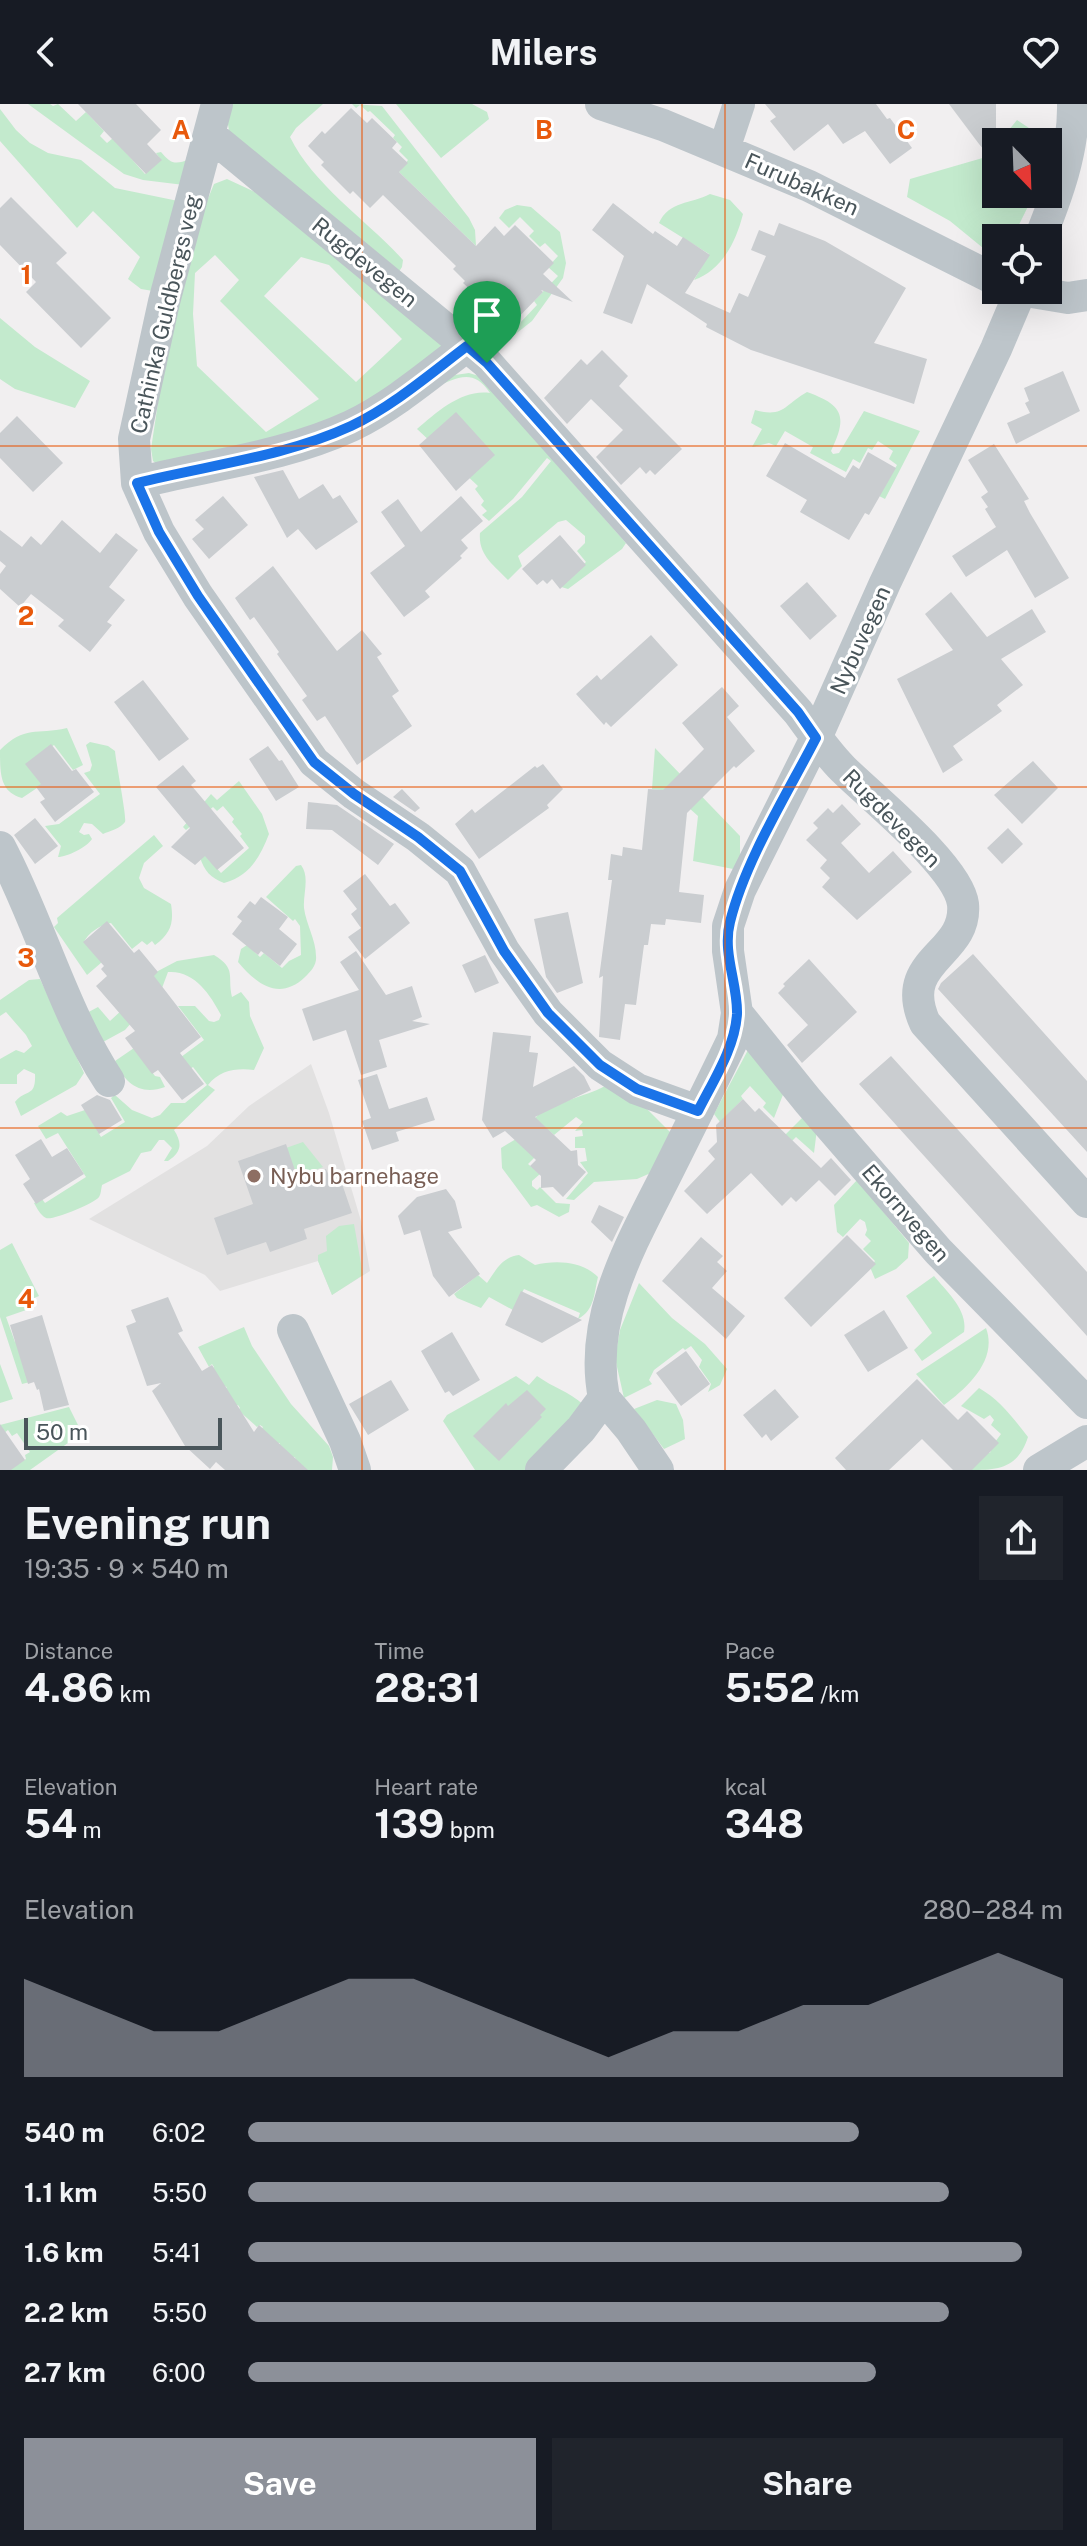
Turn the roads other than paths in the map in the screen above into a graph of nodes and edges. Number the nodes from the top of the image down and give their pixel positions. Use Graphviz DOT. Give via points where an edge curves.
graph roads {
  1 [pos="601,104"];
  2 [pos="739,104"];
  3 [pos="1073,104"];
  4 [pos="213,119"];
  5 [pos="724,149"];
  6 [pos="1045,224"];
  7 [pos="982,273"];
  8 [pos="1087,295"];
  9 [pos="1062,297"];
  10 [pos="1014,304"];
  11 [pos="467,346"];
  12 [pos="137,483"];
  13 [pos="816,738"];
  14 [pos="0,847"];
  15 [pos="737,1013"];
  16 [pos="109,1081"];
  17 [pos="698,1111"];
  18 [pos="1087,1202"];
  19 [pos="293,1330"];
  20 [pos="604,1398"];
  21 [pos="1087,1403"];
  22 [pos="1087,1441"];
  23 [pos="355,1470"];
  24 [pos="541,1470"];
  25 [pos="658,1470"];
  26 [pos="1039,1470"];
  1 -- 5 [label="street, Furubakken"];
  2 -- 5 [label="street"];
  3 -- 6 [label="street" via="1066,164"];
  4 -- 11 [label="street, Rugdevegen"];
  4 -- 12 [label="street, Cathinka Guldbergs veg" via="144,388 134,439"];
  5 -- 7 [label="street, Furubakken"];
  8 -- 9 [label="street"];
  10 -- 13 [label="street, Nybuvegen"];
  11 -- 12 [label="street" via="393,402 352,425 302,445"];
  11 -- 13 [label="street, Rugdevegen" via="661,557"];
  12 -- 17 [label="street, Cathinka Guldbergs veg" via="198,596 314,762 460,871 504,951 548,1013 600,1065 637,1089"];
  13 -- 15 [label="street, Nybuvegen" via="740,890 728,926"];
  13 -- 18 [label="street, Rugdevegen" via="958,888 963,919 918,985 925,1023"];
  14 -- 16 [label="street"];
  15 -- 17 [label="street, Nybuvegen" via="733,1039"];
  15 -- 21 [label="street, Ekornvegen" via="938,1251"];
  17 -- 20 [label="street, Nybuvegen" via="622,1265 604,1319 599,1355"];
  19 -- 23 [label="street"];
  20 -- 24 [label="street"];
  20 -- 25 [label="street"];
  22 -- 26 [label="street"];
}
